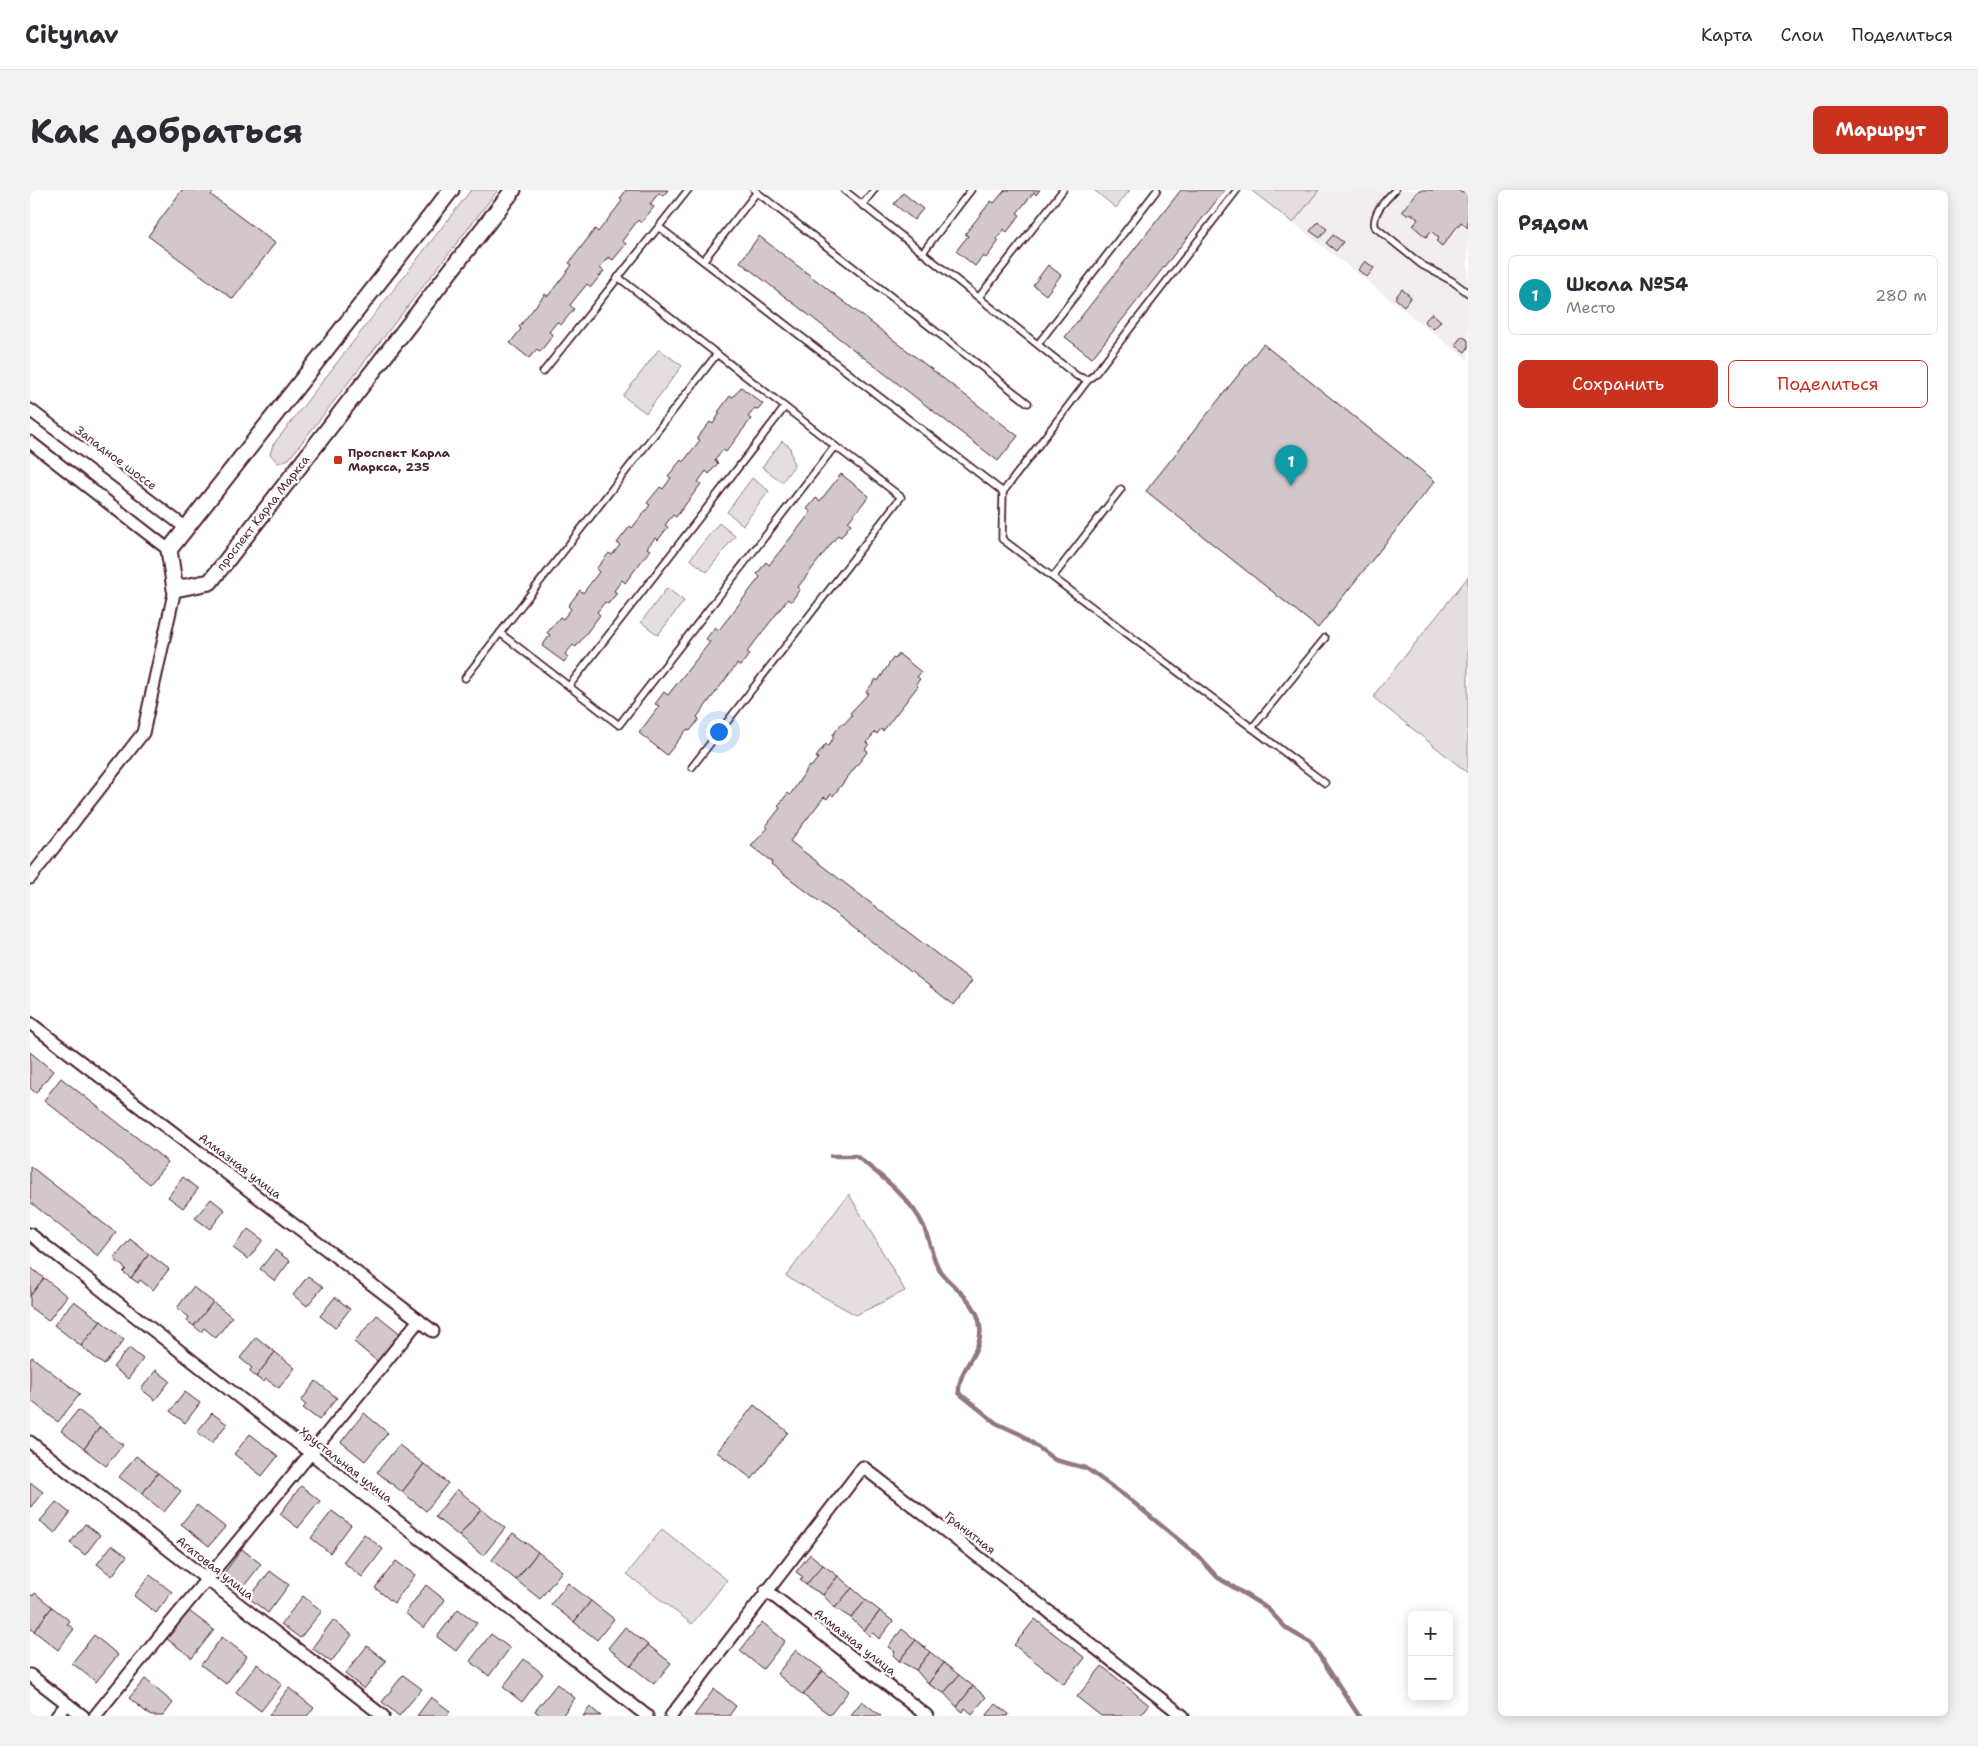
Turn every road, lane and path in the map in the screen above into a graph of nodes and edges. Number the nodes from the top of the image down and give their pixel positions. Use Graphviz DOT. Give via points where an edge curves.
graph roads {
  1 [pos="451,190"];
  2 [pos="513,190"];
  3 [pos="688,190"];
  4 [pos="844,190"];
  5 [pos="874,190"];
  6 [pos="971,190"];
  7 [pos="1063,190"];
  8 [pos="1157,190"];
  9 [pos="1238,190"];
  10 [pos="1395,190"];
  11 [pos="756,191"];
  12 [pos="862,205"];
  13 [pos="658,227"];
  14 [pos="923,252"];
  15 [pos="704,261"];
  16 [pos="618,277"];
  17 [pos="1468,293"];
  18 [pos="979,297"];
  19 [pos="1038,344"];
  20 [pos="716,354"];
  21 [pos="543,372"];
  22 [pos="1088,380"];
  23 [pos="1028,403"];
  24 [pos="785,407"];
  25 [pos="30,410"];
  26 [pos="30,442"];
  27 [pos="835,446"];
  28 [pos="1121,490"];
  29 [pos="1003,492"];
  30 [pos="186,528"];
  31 [pos="169,550"];
  32 [pos="1053,577"];
  33 [pos="175,589"];
  34 [pos="500,633"];
  35 [pos="1325,638"];
  36 [pos="466,678"];
  37 [pos="569,686"];
  38 [pos="1252,728"];
  39 [pos="692,767"];
  40 [pos="1324,783"];
  41 [pos="30,878"];
  42 [pos="30,1023"];
  43 [pos="30,1234"];
  44 [pos="419,1320"];
  45 [pos="433,1331"];
  46 [pos="30,1442"];
  47 [pos="311,1455"];
  48 [pos="206,1578"];
  49 [pos="766,1590"];
  50 [pos="30,1675"];
  51 [pos="67,1704"];
  52 [pos="57,1716"];
  53 [pos="83,1716"];
  54 [pos="95,1716"];
  55 [pos="383,1716"];
  56 [pos="647,1716"];
  57 [pos="671,1716"];
  58 [pos="927,1716"];
  59 [pos="1183,1716"];
  1 -- 30 [label="street"];
  2 -- 33 [label="street, проспект Карла Маркса" via="210,582"];
  3 -- 13 [label="lane"];
  4 -- 12 [label="lane"];
  5 -- 12 [label="lane"];
  6 -- 14 [label="lane"];
  7 -- 18 [label="lane"];
  8 -- 19 [label="lane"];
  9 -- 22 [label="lane"];
  10 -- 17 [label="lane" via="1376,213 1375,227 1422,265"];
  11 -- 15 [label="lane"];
  11 -- 23 [label="lane"];
  12 -- 14 [label="lane"];
  13 -- 15 [label="lane"];
  13 -- 16 [label="lane"];
  14 -- 18 [label="lane"];
  15 -- 29 [label="lane"];
  16 -- 20 [label="lane"];
  16 -- 21 [label="lane"];
  18 -- 19 [label="lane"];
  19 -- 22 [label="lane" via="1077,376"];
  20 -- 24 [label="lane"];
  20 -- 34 [label="lane"];
  22 -- 29 [label="lane"];
  24 -- 27 [label="lane"];
  24 -- 37 [label="lane"];
  25 -- 30 [label="street, Западное шоссе"];
  26 -- 31 [label="street"];
  27 -- 37 [label="lane" via="619,725"];
  27 -- 39 [label="lane" via="901,497"];
  28 -- 32 [label="lane"];
  29 -- 32 [label="lane" via="1002,539"];
  30 -- 31 [label="street"];
  31 -- 33 [label="street"];
  32 -- 38 [label="lane"];
  33 -- 41 [label="street" via="143,733"];
  34 -- 36 [label="lane"];
  34 -- 37 [label="lane"];
  35 -- 38 [label="lane"];
  38 -- 40 [label="lane"];
  42 -- 44 [label="street, Алмазная улица"];
  43 -- 47 [label="street, Хрустальная улица"];
  44 -- 45 [label="street, Алмазная улица"];
  44 -- 47 [label="street"];
  46 -- 48 [label="street, Агатовая улица"];
  47 -- 48 [label="street"];
  47 -- 56 [label="street, Хрустальная улица"];
  48 -- 54 [label="street"];
  48 -- 55 [label="street, Агатовая улица"];
  49 -- 57 [label="street"];
  49 -- 58 [label="street, Алмазная улица"];
  49 -- 59 [label="street, Гранитная" via="863,1467"];
  50 -- 51 [label="street"];
  51 -- 52 [label="street"];
  51 -- 53 [label="street"];
}
